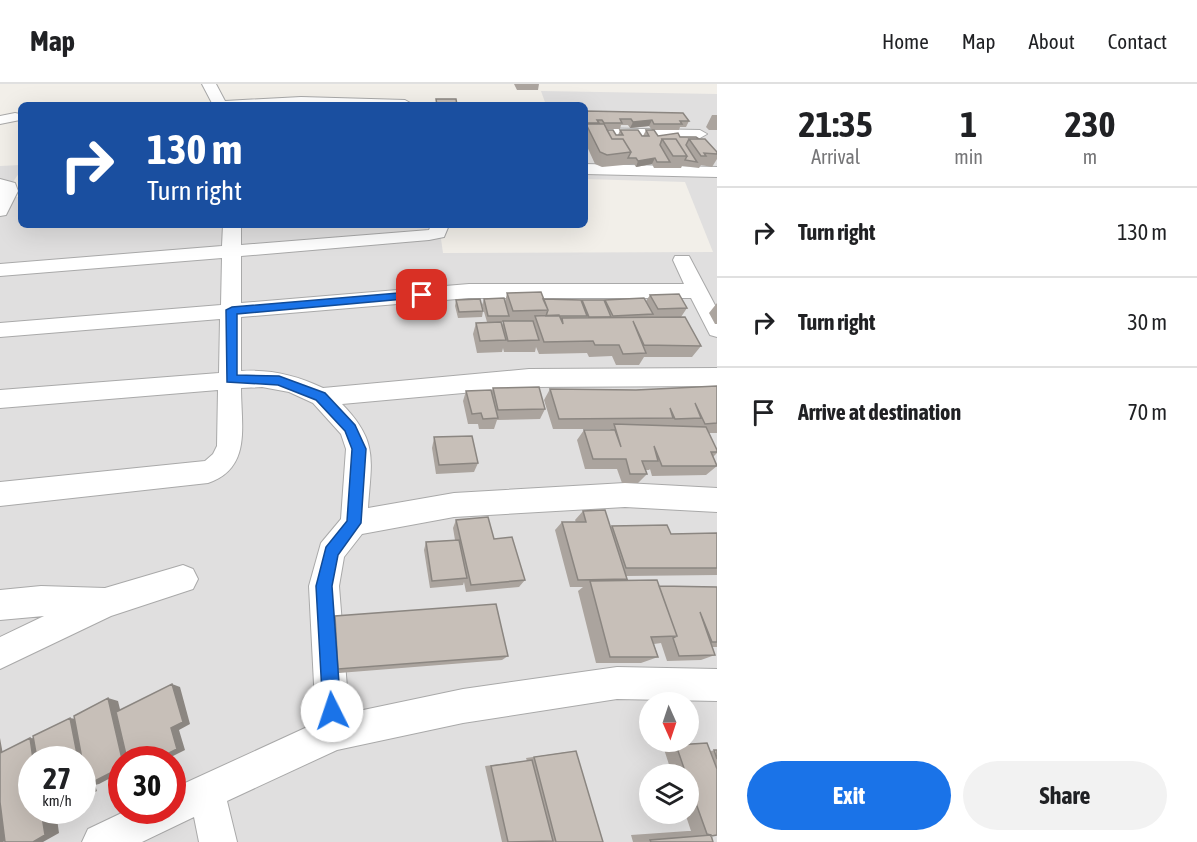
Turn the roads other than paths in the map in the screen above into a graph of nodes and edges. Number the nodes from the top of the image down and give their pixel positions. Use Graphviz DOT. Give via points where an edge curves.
graph roads {
  1 [pos="209,84"];
  2 [pos="218,102"];
  3 [pos="281,102"];
  4 [pos="336,102"];
  5 [pos="588,132"];
  6 [pos="711,151"];
  7 [pos="588,169"];
  8 [pos="717,172"];
  9 [pos="0,184"];
  10 [pos="4,217"];
  11 [pos="232,228"];
  12 [pos="439,228"];
  13 [pos="232,251"];
  14 [pos="682,260"];
  15 [pos="0,270"];
  16 [pos="697,291"];
  17 [pos="232,310"];
  18 [pos="0,330"];
  19 [pos="717,330"];
  20 [pos="717,377"];
  21 [pos="231,379"];
  22 [pos="321,396"];
  23 [pos="0,399"];
  24 [pos="0,494"];
  25 [pos="717,500"];
  26 [pos="354,523"];
  27 [pos="183,579"];
  28 [pos="106,602"];
  29 [pos="0,605"];
  30 [pos="0,653"];
  31 [pos="717,685"];
  32 [pos="334,733"];
  33 [pos="207,792"];
  34 [pos="186,802"];
  35 [pos="139,824"];
  36 [pos="101,842"];
  37 [pos="218,842"];
  1 -- 2 [label="street"];
  3 -- 4 [label="street"];
  5 -- 6 [label="street" via="697,129"];
  7 -- 8 [label="street"];
  9 -- 10 [label="street" via="10,191"];
  11 -- 13 [label="street"];
  12 -- 13 [label="street" via="438,233 429,235"];
  13 -- 15 [label="street"];
  13 -- 17 [label="street"];
  14 -- 16 [label="street"];
  16 -- 17 [label="street" via="469,291"];
  16 -- 19 [label="street"];
  17 -- 18 [label="street"];
  17 -- 21 [label="street"];
  20 -- 22 [label="street" via="530,378"];
  21 -- 22 [label="street" via="279,381"];
  21 -- 23 [label="street"];
  21 -- 24 [label="street" via="226,457 219,467 208,472"];
  22 -- 26 [label="street" via="351,429 359,449"];
  25 -- 26 [label="street" via="625,495 454,505"];
  26 -- 32 [label="street" via="331,552 324,586"];
  27 -- 28 [label="street"];
  28 -- 29 [label="street" via="52,600"];
  28 -- 30 [label="street"];
  31 -- 32 [label="street" via="617,683 463,706"];
  32 -- 33 [label="street"];
  33 -- 34 [label="street"];
  33 -- 37 [label="street"];
  35 -- 36 [label="street"];
}
